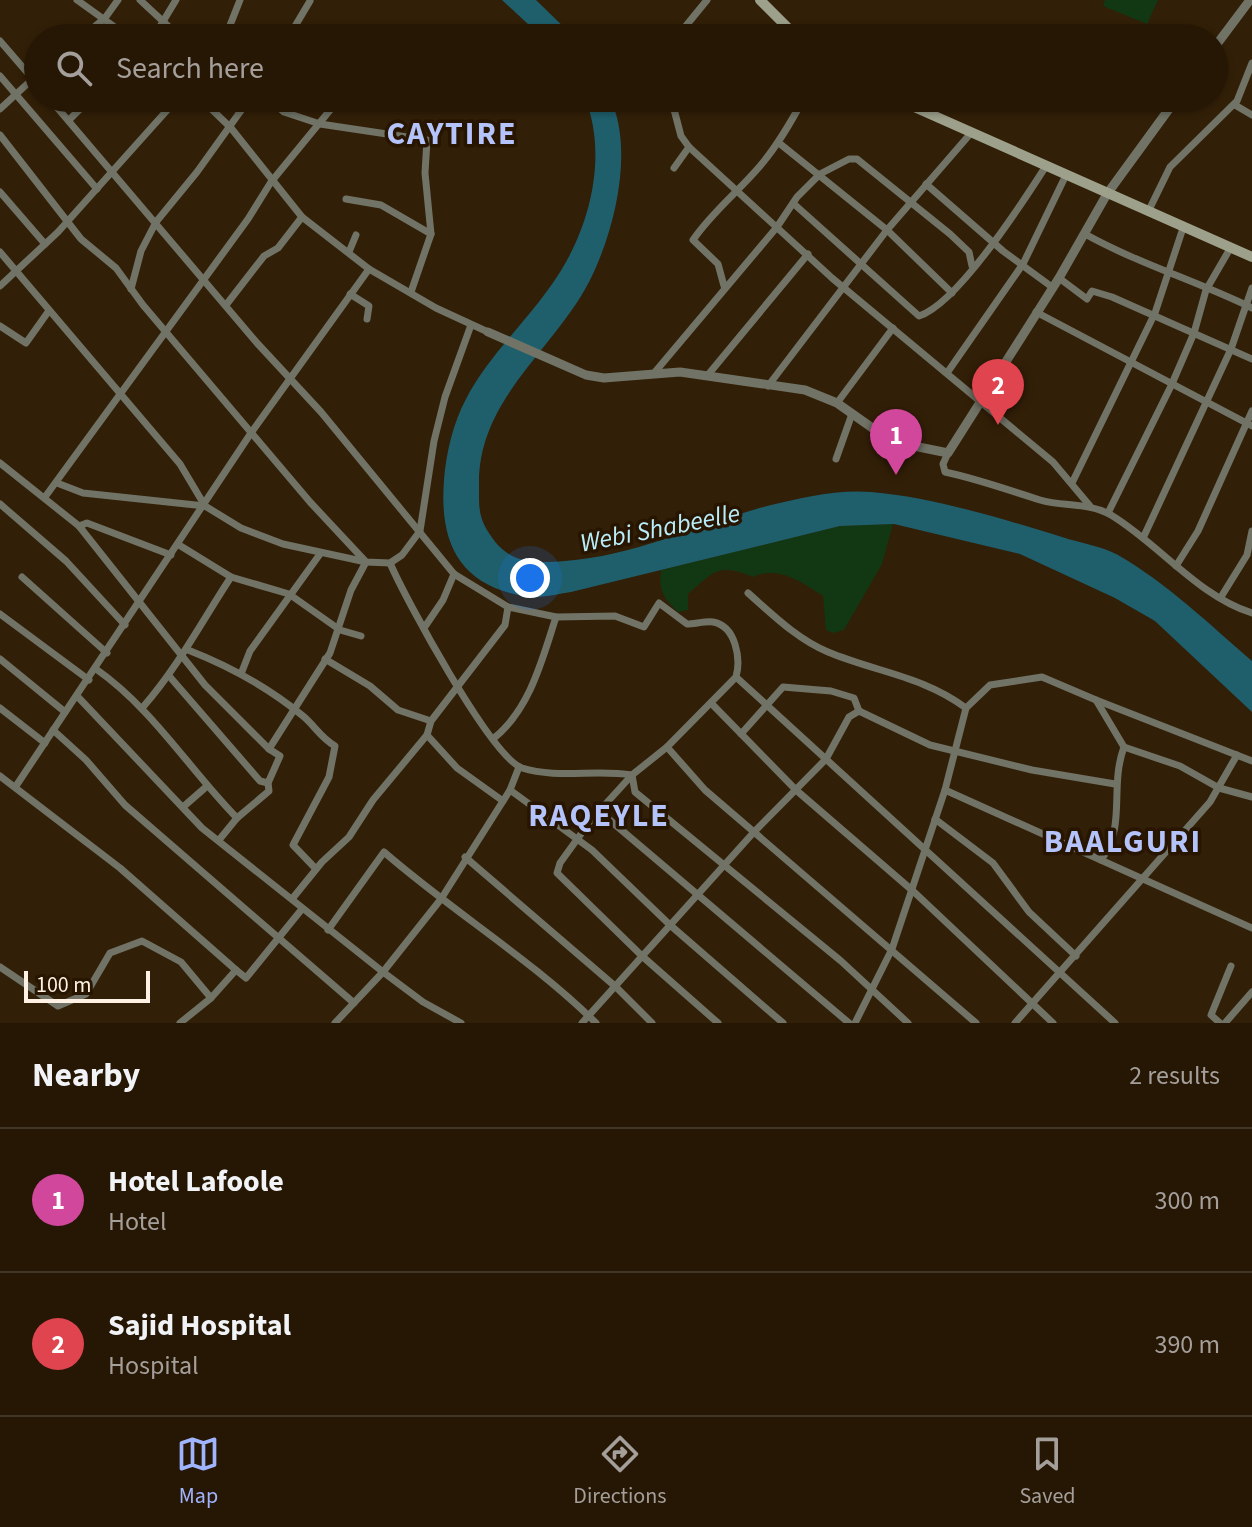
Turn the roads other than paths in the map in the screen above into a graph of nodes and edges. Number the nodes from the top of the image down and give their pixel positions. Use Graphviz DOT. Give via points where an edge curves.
graph roads {
  1 [pos="77,0"];
  2 [pos="118,0"];
  3 [pos="140,0"];
  4 [pos="176,0"];
  5 [pos="240,0"];
  6 [pos="707,0"];
  7 [pos="760,0"];
  8 [pos="1250,0"];
  9 [pos="310,1"];
  10 [pos="105,18"];
  11 [pos="165,20"];
  12 [pos="98,24"];
  13 [pos="112,24"];
  14 [pos="162,24"];
  15 [pos="169,24"];
  16 [pos="231,24"];
  17 [pos="296,24"];
  18 [pos="687,24"];
  19 [pos="784,24"];
  20 [pos="1228,29"];
  21 [pos="0,41"];
  22 [pos="1252,63"];
  23 [pos="24,66"];
  24 [pos="0,76"];
  25 [pos="24,89"];
  26 [pos="16,95"];
  27 [pos="24,104"];
  28 [pos="1235,105"];
  29 [pos="0,109"];
  30 [pos="31,112"];
  31 [pos="62,112"];
  32 [pos="77,112"];
  33 [pos="166,112"];
  34 [pos="214,112"];
  35 [pos="241,112"];
  36 [pos="284,112"];
  37 [pos="329,112"];
  38 [pos="675,112"];
  39 [pos="796,112"];
  40 [pos="925,112"];
  41 [pos="1167,112"];
  42 [pos="1228,112"];
  43 [pos="1228,112"];
  44 [pos="1252,115"];
  45 [pos="69,120"];
  46 [pos="320,124"];
  47 [pos="231,128"];
  48 [pos="971,133"];
  49 [pos="0,135"];
  50 [pos="779,143"];
  51 [pos="689,147"];
  52 [pos="1046,166"];
  53 [pos="674,168"];
  54 [pos="114,172"];
  55 [pos="820,174"];
  56 [pos="1066,175"];
  57 [pos="271,182"];
  58 [pos="926,184"];
  59 [pos="97,189"];
  60 [pos="737,191"];
  61 [pos="0,192"];
  62 [pos="1107,194"];
  63 [pos="346,199"];
  64 [pos="794,204"];
  65 [pos="909,204"];
  66 [pos="1148,212"];
  67 [pos="302,217"];
  68 [pos="69,218"];
  69 [pos="156,222"];
  70 [pos="777,227"];
  71 [pos="1183,228"];
  72 [pos="887,230"];
  73 [pos="431,234"];
  74 [pos="1085,234"];
  75 [pos="356,235"];
  76 [pos="992,241"];
  77 [pos="45,244"];
  78 [pos="1231,247"];
  79 [pos="0,252"];
  80 [pos="349,252"];
  81 [pos="808,254"];
  82 [pos="1252,257"];
  83 [pos="861,264"];
  84 [pos="1023,264"];
  85 [pos="972,266"];
  86 [pos="369,269"];
  87 [pos="17,271"];
  88 [pos="1171,272"];
  89 [pos="1059,278"];
  90 [pos="204,280"];
  91 [pos="0,286"];
  92 [pos="724,286"];
  93 [pos="843,287"];
  94 [pos="1052,287"];
  95 [pos="1252,288"];
  96 [pos="131,289"];
  97 [pos="1206,290"];
  98 [pos="411,292"];
  99 [pos="952,293"];
  100 [pos="350,294"];
  101 [pos="226,305"];
  102 [pos="1249,307"];
  103 [pos="48,312"];
  104 [pos="1036,312"];
  105 [pos="1155,313"];
  106 [pos="367,319"];
  107 [pos="471,325"];
  108 [pos="0,326"];
  109 [pos="893,328"];
  110 [pos="166,332"];
  111 [pos="488,332"];
  112 [pos="1194,333"];
  113 [pos="1231,349"];
  114 [pos="1252,359"];
  115 [pos="1131,363"];
  116 [pos="655,372"];
  117 [pos="947,373"];
  118 [pos="290,376"];
  119 [pos="707,376"];
  120 [pos="768,386"];
  121 [pos="1171,386"];
  122 [pos="121,394"];
  123 [pos="982,400"];
  124 [pos="837,403"];
  125 [pos="1207,403"];
  126 [pos="1252,411"];
  127 [pos="852,414"];
  128 [pos="1249,425"];
  129 [pos="251,433"];
  130 [pos="948,453"];
  131 [pos="836,459"];
  132 [pos="0,463"];
  133 [pos="57,483"];
  134 [pos="1072,483"];
  135 [pos="45,497"];
  136 [pos="0,504"];
  137 [pos="205,506"];
  138 [pos="1090,506"];
  139 [pos="1108,513"];
  140 [pos="79,526"];
  141 [pos="420,531"];
  142 [pos="1252,531"];
  143 [pos="1144,536"];
  144 [pos="179,545"];
  145 [pos="320,554"];
  146 [pos="171,555"];
  147 [pos="366,562"];
  148 [pos="390,563"];
  149 [pos="1176,566"];
  150 [pos="454,574"];
  151 [pos="22,577"];
  152 [pos="231,577"];
  153 [pos="748,593"];
  154 [pos="289,594"];
  155 [pos="1221,597"];
  156 [pos="140,602"];
  157 [pos="508,607"];
  158 [pos="1252,613"];
  159 [pos="0,614"];
  160 [pos="556,617"];
  161 [pos="125,625"];
  162 [pos="424,628"];
  163 [pos="340,630"];
  164 [pos="361,636"];
  165 [pos="107,653"];
  166 [pos="186,653"];
  167 [pos="0,659"];
  168 [pos="325,659"];
  169 [pos="96,669"];
  170 [pos="241,674"];
  171 [pos="170,677"];
  172 [pos="736,677"];
  173 [pos="89,680"];
  174 [pos="459,686"];
  175 [pos="78,697"];
  176 [pos="1096,700"];
  177 [pos="711,703"];
  178 [pos="768,704"];
  179 [pos="143,707"];
  180 [pos="0,708"];
  181 [pos="966,708"];
  182 [pos="294,709"];
  183 [pos="859,711"];
  184 [pos="65,712"];
  185 [pos="431,721"];
  186 [pos="53,730"];
  187 [pos="741,734"];
  188 [pos="427,735"];
  189 [pos="494,738"];
  190 [pos="45,743"];
  191 [pos="667,747"];
  192 [pos="1124,747"];
  193 [pos="269,749"];
  194 [pos="954,751"];
  195 [pos="1237,755"];
  196 [pos="826,759"];
  197 [pos="1252,761"];
  198 [pos="519,767"];
  199 [pos="632,775"];
  200 [pos="0,776"];
  201 [pos="268,783"];
  202 [pos="1115,784"];
  203 [pos="16,786"];
  204 [pos="206,787"];
  205 [pos="1219,788"];
  206 [pos="510,790"];
  207 [pos="796,790"];
  208 [pos="945,790"];
  209 [pos="1252,797"];
  210 [pos="503,801"];
  211 [pos="183,807"];
  212 [pos="599,811"];
  213 [pos="237,818"];
  214 [pos="935,819"];
  215 [pos="754,832"];
  216 [pos="219,840"];
  217 [pos="576,841"];
  218 [pos="924,845"];
  219 [pos="465,857"];
  220 [pos="1101,860"];
  221 [pos="724,868"];
  222 [pos="316,869"];
  223 [pos="1143,878"];
  224 [pos="913,891"];
  225 [pos="697,896"];
  226 [pos="292,899"];
  227 [pos="441,899"];
  228 [pos="302,909"];
  229 [pos="670,925"];
  230 [pos="1252,928"];
  231 [pos="328,930"];
  232 [pos="278,938"];
  233 [pos="892,949"];
  234 [pos="642,956"];
  235 [pos="1076,956"];
  236 [pos="1231,966"];
  237 [pos="0,967"];
  238 [pos="236,970"];
  239 [pos="383,972"];
  240 [pos="1060,973"];
  241 [pos="616,987"];
  242 [pos="872,992"];
  243 [pos="1252,992"];
  244 [pos="211,998"];
  245 [pos="354,1003"];
  246 [pos="1031,1003"];
  247 [pos="197,1011"];
  248 [pos="589,1016"];
  249 [pos="180,1023"];
  250 [pos="201,1023"];
  251 [pos="335,1023"];
  252 [pos="461,1023"];
  253 [pos="582,1023"];
  254 [pos="596,1023"];
  255 [pos="652,1023"];
  256 [pos="718,1023"];
  257 [pos="783,1023"];
  258 [pos="849,1023"];
  259 [pos="855,1023"];
  260 [pos="908,1023"];
  261 [pos="976,1023"];
  262 [pos="1015,1023"];
  263 [pos="1053,1023"];
  264 [pos="1115,1023"];
  265 [pos="1225,1023"];
  1 -- 10 [label="street"];
  2 -- 10 [label="street"];
  3 -- 11 [label="street"];
  4 -- 11 [label="street"];
  5 -- 16 [label="street"];
  6 -- 18 [label="street"];
  7 -- 19 [label="main road"];
  8 -- 20 [label="street"];
  9 -- 17 [label="street"];
  10 -- 12 [label="street"];
  10 -- 13 [label="street"];
  11 -- 14 [label="street"];
  11 -- 15 [label="street"];
  21 -- 23 [label="street"];
  22 -- 28 [label="street"];
  24 -- 26 [label="street"];
  25 -- 26 [label="street"];
  26 -- 27 [label="street"];
  26 -- 29 [label="street"];
  28 -- 43 [label="street"];
  28 -- 44 [label="street"];
  30 -- 59 [label="street"];
  31 -- 45 [label="street"];
  32 -- 45 [label="street"];
  33 -- 54 [label="street"];
  34 -- 47 [label="street"];
  35 -- 47 [label="street"];
  36 -- 46 [label="street"];
  37 -- 46 [label="street"];
  38 -- 51 [label="street"];
  39 -- 50 [label="street"];
  40 -- 48 [label="main road"];
  41 -- 62 [label="street"];
  42 -- 66 [label="street" via="1170,167"];
  45 -- 54 [label="street"];
  46 -- 57 [label="street"];
  46 -- 73 [label="street" via="427,140"];
  47 -- 57 [label="street"];
  47 -- 69 [label="street"];
  48 -- 52 [label="main road"];
  48 -- 58 [label="street"];
  49 -- 68 [label="street"];
  50 -- 55 [label="street"];
  50 -- 60 [label="street"];
  51 -- 53 [label="street"];
  51 -- 60 [label="street"];
  52 -- 56 [label="main road"];
  52 -- 76 [label="street"];
  54 -- 59 [label="street"];
  54 -- 69 [label="street"];
  55 -- 64 [label="street"];
  55 -- 65 [label="street" via="857,159"];
  55 -- 72 [label="street"];
  56 -- 62 [label="main road"];
  56 -- 84 [label="street"];
  57 -- 67 [label="street"];
  57 -- 90 [label="street"];
  58 -- 65 [label="street"];
  58 -- 76 [label="street"];
  59 -- 68 [label="street"];
  60 -- 70 [label="street"];
  60 -- 92 [label="street" via="693,240 718,264"];
  61 -- 77 [label="street"];
  62 -- 66 [label="main road"];
  62 -- 74 [label="street"];
  63 -- 73 [label="street" via="381,205"];
  64 -- 70 [label="street"];
  64 -- 83 [label="street"];
  65 -- 72 [label="street"];
  65 -- 85 [label="street" via="969,252"];
  66 -- 71 [label="main road"];
  67 -- 80 [label="street"];
  67 -- 101 [label="street"];
  68 -- 77 [label="street"];
  68 -- 96 [label="street" via="81,239 116,268"];
  69 -- 90 [label="street"];
  69 -- 96 [label="street"];
  70 -- 81 [label="street"];
  70 -- 92 [label="street"];
  71 -- 78 [label="main road"];
  71 -- 88 [label="street"];
  72 -- 83 [label="street"];
  72 -- 99 [label="street"];
  73 -- 98 [label="street"];
  74 -- 88 [label="street" via="1132,261"];
  74 -- 89 [label="street"];
  75 -- 80 [label="street"];
  76 -- 84 [label="street"];
  76 -- 85 [label="street"];
  77 -- 87 [label="street"];
  78 -- 82 [label="main road"];
  78 -- 97 [label="street"];
  79 -- 87 [label="street"];
  80 -- 86 [label="street"];
  81 -- 93 [label="street"];
  81 -- 119 [label="street"];
  83 -- 93 [label="street"];
  83 -- 99 [label="street" via="919,316"];
  84 -- 94 [label="street"];
  84 -- 117 [label="street"];
  85 -- 99 [label="street"];
  86 -- 98 [label="street"];
  86 -- 100 [label="street"];
  87 -- 91 [label="street"];
  87 -- 103 [label="street"];
  88 -- 97 [label="street"];
  88 -- 105 [label="street"];
  89 -- 94 [label="street"];
  89 -- 105 [label="street" via="1087,299 1092,291"];
  90 -- 101 [label="street"];
  90 -- 110 [label="street"];
  92 -- 116 [label="street"];
  93 -- 109 [label="street"];
  93 -- 120 [label="street"];
  94 -- 104 [label="street"];
  95 -- 102 [label="street"];
  96 -- 110 [label="street"];
  97 -- 102 [label="street"];
  97 -- 112 [label="street"];
  98 -- 107 [label="street"];
  100 -- 106 [label="street" via="369,306"];
  100 -- 118 [label="street"];
  101 -- 118 [label="street"];
  102 -- 113 [label="street"];
  103 -- 108 [label="street" via="26,343"];
  103 -- 122 [label="street"];
  104 -- 115 [label="street"];
  104 -- 123 [label="street"];
  105 -- 112 [label="street"];
  105 -- 115 [label="street"];
  107 -- 111 [label="street"];
  107 -- 141 [label="street" via="434,441"];
  109 -- 117 [label="street"];
  109 -- 124 [label="street"];
  110 -- 122 [label="street"];
  110 -- 129 [label="street"];
  111 -- 116 [label="street" via="549,361 604,378"];
  112 -- 113 [label="street"];
  112 -- 121 [label="street"];
  113 -- 114 [label="street"];
  113 -- 125 [label="street"];
  115 -- 121 [label="street"];
  115 -- 134 [label="street"];
  116 -- 119 [label="street"];
  117 -- 123 [label="street" via="971,397"];
  118 -- 129 [label="street"];
  118 -- 141 [label="street"];
  119 -- 120 [label="street"];
  120 -- 124 [label="street" via="805,390"];
  121 -- 125 [label="street"];
  121 -- 139 [label="street"];
  122 -- 133 [label="street"];
  122 -- 137 [label="street" via="180,464"];
  123 -- 130 [label="street"];
  123 -- 134 [label="street"];
  124 -- 127 [label="street"];
  125 -- 128 [label="street"];
  125 -- 143 [label="street"];
  126 -- 128 [label="street"];
  127 -- 130 [label="street" via="904,444"];
  127 -- 131 [label="street"];
  128 -- 149 [label="street"];
  129 -- 137 [label="street"];
  129 -- 147 [label="street"];
  130 -- 138 [label="street" via="945,472 1043,501"];
  132 -- 135 [label="street"];
  133 -- 135 [label="street"];
  133 -- 137 [label="street" via="83,493"];
  134 -- 138 [label="street"];
  135 -- 140 [label="street"];
  136 -- 161 [label="street" via="66,561"];
  137 -- 144 [label="street"];
  137 -- 145 [label="street" via="241,528"];
  138 -- 139 [label="street"];
  139 -- 143 [label="street"];
  140 -- 146 [label="street" via="87,523"];
  140 -- 156 [label="street"];
  141 -- 148 [label="street"];
  141 -- 150 [label="street"];
  142 -- 155 [label="street" via="1247,555"];
  143 -- 149 [label="street"];
  144 -- 146 [label="street"];
  144 -- 152 [label="street"];
  145 -- 147 [label="street"];
  145 -- 154 [label="street"];
  146 -- 156 [label="street"];
  147 -- 148 [label="street"];
  147 -- 163 [label="street" via="351,590"];
  148 -- 162 [label="street"];
  149 -- 155 [label="street"];
  150 -- 157 [label="street"];
  150 -- 162 [label="street"];
  151 -- 165 [label="street"];
  152 -- 154 [label="street"];
  152 -- 166 [label="street"];
  153 -- 181 [label="street" via="801,639 939,688"];
  154 -- 163 [label="street"];
  154 -- 170 [label="street" via="250,651"];
  155 -- 158 [label="street"];
  156 -- 161 [label="street"];
  156 -- 166 [label="street"];
  157 -- 160 [label="street"];
  157 -- 174 [label="street" via="505,625"];
  159 -- 173 [label="street"];
  160 -- 172 [label="street" via="615,616 644,627 663,603 687,624 714,622 729,631 740,661"];
  160 -- 189 [label="street" via="536,679 508,726"];
  161 -- 165 [label="street"];
  162 -- 174 [label="street"];
  163 -- 164 [label="street"];
  163 -- 168 [label="street"];
  165 -- 169 [label="street"];
  166 -- 170 [label="street"];
  166 -- 171 [label="street"];
  166 -- 193 [label="street" via="231,714"];
  167 -- 184 [label="street"];
  168 -- 182 [label="street"];
  168 -- 185 [label="street" via="398,710"];
  169 -- 173 [label="street"];
  169 -- 179 [label="street"];
  170 -- 182 [label="street"];
  171 -- 179 [label="street"];
  171 -- 201 [label="street" via="260,781"];
  172 -- 177 [label="street"];
  172 -- 178 [label="street"];
  173 -- 175 [label="street"];
  174 -- 185 [label="street"];
  174 -- 189 [label="street"];
  175 -- 184 [label="street"];
  175 -- 211 [label="street"];
  176 -- 181 [label="street" via="1042,677 990,685"];
  176 -- 192 [label="street"];
  176 -- 195 [label="street"];
  177 -- 187 [label="street"];
  177 -- 191 [label="street"];
  178 -- 183 [label="street" via="783,687 806,688 854,698"];
  178 -- 187 [label="street"];
  178 -- 196 [label="street"];
  179 -- 204 [label="street"];
  180 -- 190 [label="street"];
  181 -- 194 [label="street"];
  182 -- 193 [label="street"];
  182 -- 222 [label="street" via="335,746 329,777 293,845"];
  183 -- 194 [label="street"];
  183 -- 196 [label="street" via="849,717"];
  184 -- 186 [label="street"];
  185 -- 188 [label="street"];
  186 -- 190 [label="street"];
  186 -- 232 [label="street" via="125,805"];
  187 -- 207 [label="street"];
  188 -- 210 [label="street" via="457,768"];
  188 -- 222 [label="street" via="349,837"];
  189 -- 198 [label="street"];
  190 -- 203 [label="street"];
  191 -- 199 [label="street"];
  191 -- 215 [label="street"];
  192 -- 202 [label="street"];
  192 -- 205 [label="street" via="1180,766"];
  193 -- 201 [label="street" via="280,756"];
  194 -- 202 [label="street"];
  194 -- 208 [label="street"];
  195 -- 197 [label="street"];
  195 -- 205 [label="street"];
  196 -- 207 [label="street"];
  196 -- 218 [label="street"];
  198 -- 199 [label="street" via="546,773"];
  198 -- 206 [label="street"];
  199 -- 212 [label="street"];
  199 -- 221 [label="street" via="635,792"];
  200 -- 203 [label="street"];
  201 -- 213 [label="street" via="269,791"];
  202 -- 220 [label="street" via="1113,844"];
  203 -- 238 [label="street"];
  204 -- 211 [label="street"];
  204 -- 213 [label="street"];
  205 -- 209 [label="street"];
  205 -- 223 [label="street"];
  206 -- 210 [label="street"];
  206 -- 217 [label="street"];
  207 -- 215 [label="street"];
  207 -- 224 [label="street"];
  208 -- 214 [label="street"];
  208 -- 220 [label="street"];
  210 -- 219 [label="street"];
  211 -- 216 [label="street"];
  212 -- 217 [label="street"];
  212 -- 225 [label="street"];
  213 -- 216 [label="street"];
  214 -- 218 [label="street"];
  214 -- 235 [label="street" via="993,863 1029,912"];
  215 -- 221 [label="street"];
  215 -- 233 [label="street"];
  216 -- 226 [label="street"];
  217 -- 229 [label="street"];
  217 -- 234 [label="street" via="557,873"];
  218 -- 224 [label="street"];
  218 -- 240 [label="street"];
  219 -- 227 [label="street"];
  219 -- 241 [label="street"];
  220 -- 223 [label="street"];
  221 -- 225 [label="street"];
  221 -- 242 [label="street"];
  222 -- 226 [label="street"];
  223 -- 230 [label="street"];
  223 -- 235 [label="street"];
  224 -- 233 [label="street"];
  224 -- 246 [label="street"];
  225 -- 229 [label="street"];
  225 -- 258 [label="street"];
  226 -- 228 [label="street"];
  227 -- 231 [label="street" via="384,852"];
  227 -- 239 [label="street"];
  227 -- 248 [label="street"];
  228 -- 231 [label="street"];
  228 -- 232 [label="street"];
  229 -- 234 [label="street"];
  229 -- 257 [label="street"];
  231 -- 239 [label="street"];
  232 -- 238 [label="street" via="246,978"];
  232 -- 245 [label="street"];
  233 -- 242 [label="street"];
  233 -- 261 [label="street"];
  234 -- 241 [label="street"];
  234 -- 256 [label="street"];
  235 -- 240 [label="street"];
  236 -- 265 [label="street" via="1211,1015"];
  237 -- 244 [label="street" via="58,1006 86,994 110,953 142,941 181,962"];
  238 -- 244 [label="street"];
  239 -- 245 [label="street"];
  239 -- 252 [label="street"];
  240 -- 246 [label="street"];
  240 -- 264 [label="street"];
  241 -- 248 [label="street"];
  241 -- 255 [label="street"];
  242 -- 259 [label="street"];
  242 -- 260 [label="street"];
  243 -- 265 [label="street"];
  244 -- 247 [label="street"];
  245 -- 251 [label="street"];
  246 -- 262 [label="street"];
  246 -- 263 [label="street"];
  247 -- 249 [label="street"];
  247 -- 250 [label="street"];
  248 -- 253 [label="street"];
  248 -- 254 [label="street"];
}
